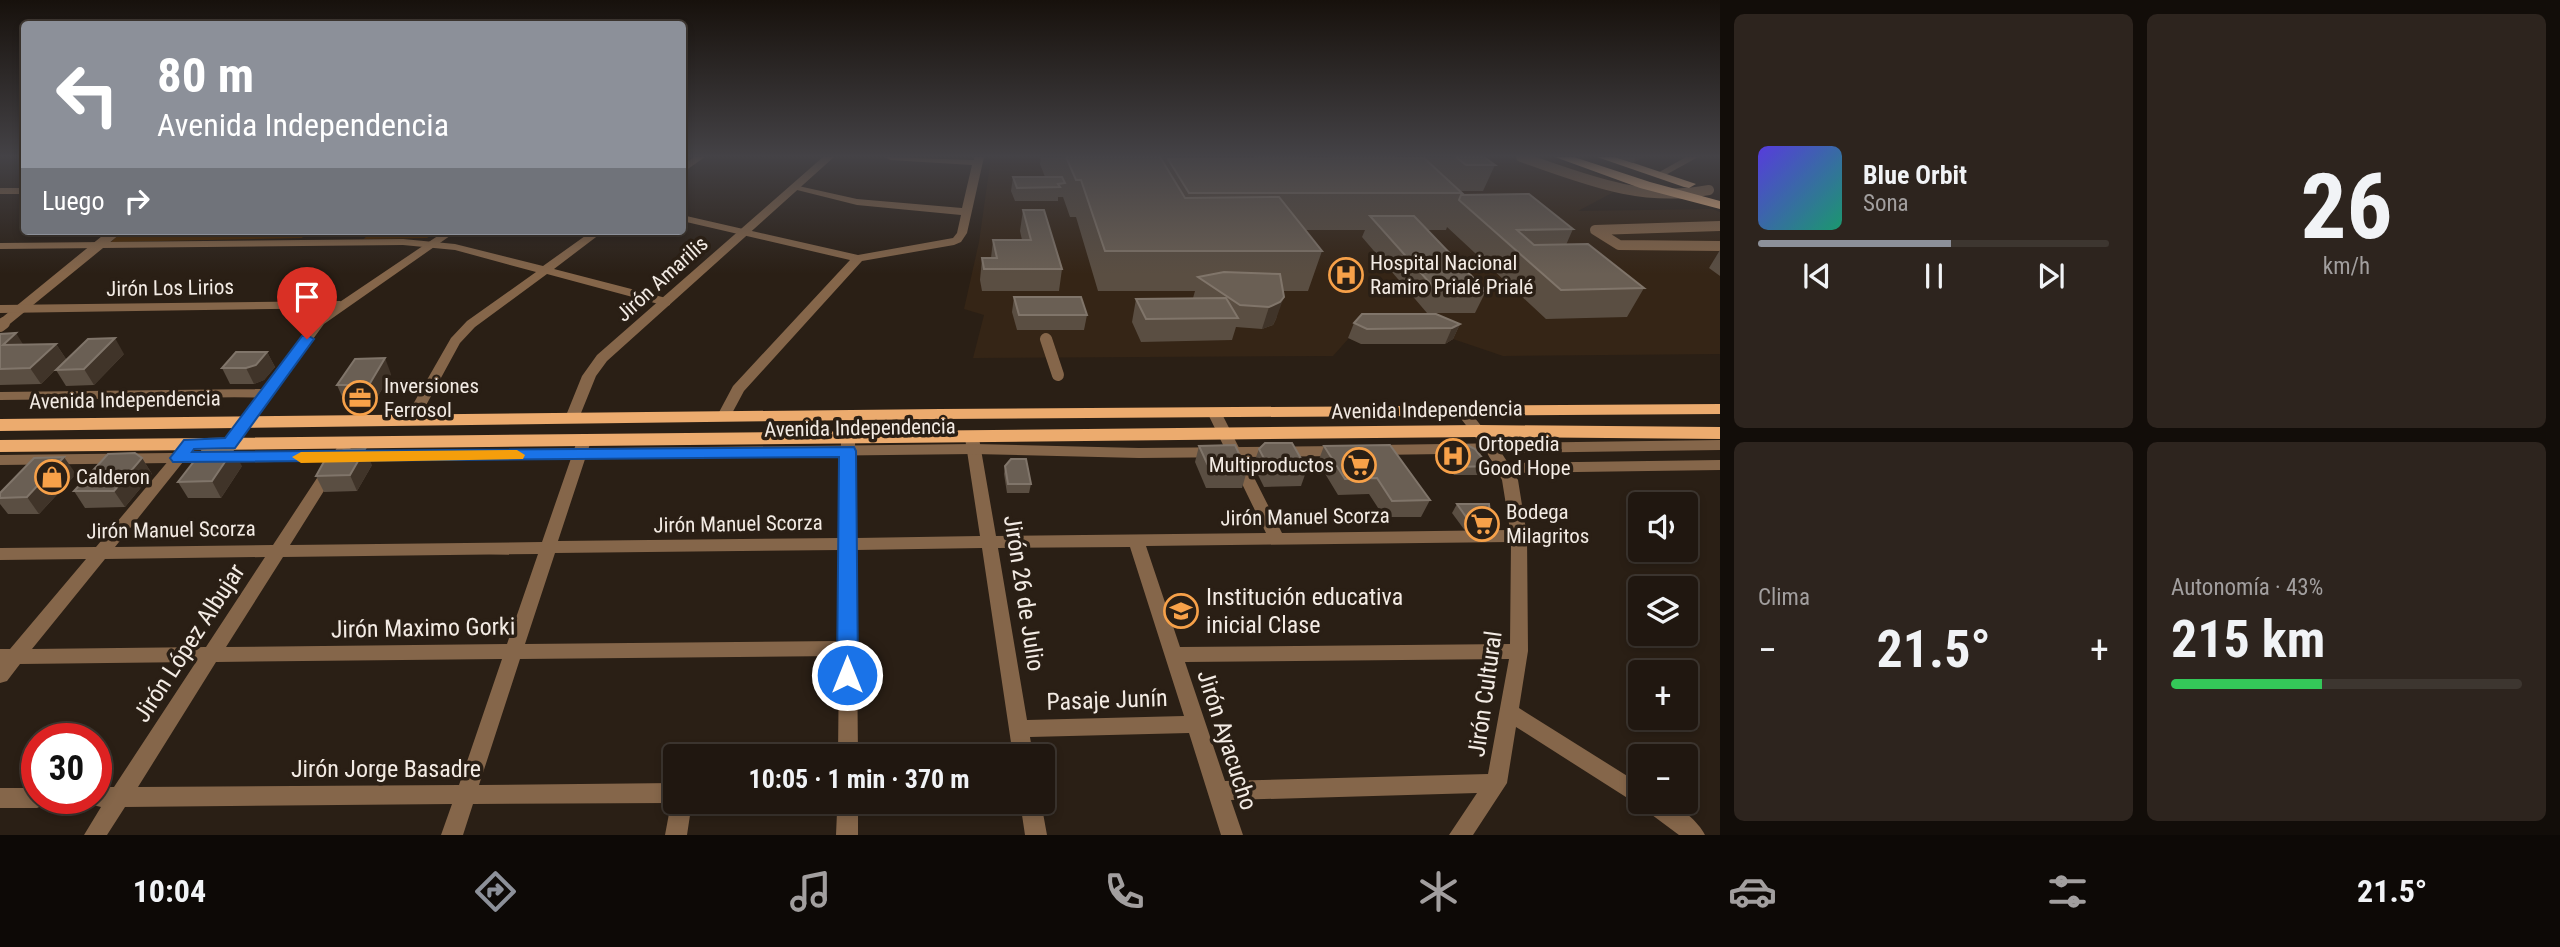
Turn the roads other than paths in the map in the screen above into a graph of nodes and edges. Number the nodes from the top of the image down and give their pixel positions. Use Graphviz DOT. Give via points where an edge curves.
graph roads {
  1 [pos="785,196"];
  2 [pos="830,196"];
  3 [pos="971,196"];
  4 [pos="1687,196"];
  5 [pos="1720,205"];
  6 [pos="967,212"];
  7 [pos="686,219"];
  8 [pos="1720,226"];
  9 [pos="744,232"];
  10 [pos="111,235"];
  11 [pos="446,235"];
  12 [pos="593,235"];
  13 [pos="430,245"];
  14 [pos="0,246"];
  15 [pos="98,246"];
  16 [pos="1720,246"];
  17 [pos="858,258"];
  18 [pos="545,270"];
  19 [pos="666,302"];
  20 [pos="340,305"];
  21 [pos="22,308"];
  22 [pos="0,309"];
  23 [pos="0,326"];
  24 [pos="1046,339"];
  25 [pos="1058,375"];
  26 [pos="265,393"];
  27 [pos="0,396"];
  28 [pos="1720,409"];
  29 [pos="1462,411"];
  30 [pos="1214,412"];
  31 [pos="724,416"];
  32 [pos="572,418"];
  33 [pos="411,420"];
  34 [pos="246,422"];
  35 [pos="0,425"];
  36 [pos="1479,431"];
  37 [pos="1720,433"];
  38 [pos="1226,435"];
  39 [pos="229,444"];
  40 [pos="973,444"];
  41 [pos="848,445"];
  42 [pos="1720,445"];
  43 [pos="0,446"];
  44 [pos="582,448"];
  45 [pos="1492,449"];
  46 [pos="342,450"];
  47 [pos="184,451"];
  48 [pos="1234,452"];
  49 [pos="0,460"];
  50 [pos="1720,465"];
  51 [pos="1505,468"];
  52 [pos="1519,536"];
  53 [pos="1277,539"];
  54 [pos="1136,540"];
  55 [pos="989,542"];
  56 [pos="848,543"];
  57 [pos="549,547"];
  58 [pos="278,550"];
  59 [pos="101,552"];
  60 [pos="0,554"];
  61 [pos="847,648"];
  62 [pos="1519,651"];
  63 [pos="513,652"];
  64 [pos="210,655"];
  65 [pos="1174,655"];
  66 [pos="7,657"];
  67 [pos="0,676"];
  68 [pos="1509,712"];
  69 [pos="1196,724"];
  70 [pos="1019,729"];
  71 [pos="848,744"];
  72 [pos="1021,744"];
  73 [pos="1497,783"];
  74 [pos="1628,788"];
  75 [pos="1218,791"];
  76 [pos="663,793"];
  77 [pos="465,795"];
  78 [pos="112,797"];
  79 [pos="119,797"];
  80 [pos="0,798"];
  81 [pos="21,798"];
  82 [pos="680,814"];
  83 [pos="848,814"];
  84 [pos="1033,814"];
  85 [pos="1667,814"];
  86 [pos="95,835"];
  87 [pos="452,835"];
  88 [pos="677,835"];
  89 [pos="847,835"];
  90 [pos="1036,835"];
  91 [pos="1232,835"];
  92 [pos="1460,835"];
  93 [pos="1694,835"];
  1 -- 9 [label="street, Jirón Amarilis"];
  2 -- 6 [label="street"];
  3 -- 6 [label="street"];
  4 -- 5 [label="highway"];
  6 -- 17 [label="street" via="957,240"];
  7 -- 9 [label="street"];
  8 -- 16 [label="lane" via="1595,230 1623,246"];
  9 -- 17 [label="street"];
  9 -- 19 [label="street, Jirón Amarilis"];
  10 -- 15 [label="lane"];
  11 -- 13 [label="street"];
  12 -- 18 [label="street"];
  13 -- 15 [label="street"];
  13 -- 18 [label="street"];
  13 -- 20 [label="street"];
  14 -- 15 [label="street"];
  15 -- 21 [label="lane"];
  17 -- 31 [label="street" via="738,388"];
  18 -- 19 [label="street"];
  18 -- 33 [label="street" via="454,341"];
  19 -- 32 [label="street, Jirón Amarilis" via="602,358 589,376"];
  20 -- 21 [label="street, Jirón Los Lirios"];
  20 -- 26 [label="street" via="320,321"];
  21 -- 22 [label="street, Jirón Los Lirios"];
  21 -- 23 [label="lane"];
  24 -- 25 [label="lane"];
  26 -- 27 [label="street, Avenida Independencia"];
  26 -- 34 [label="street"];
  28 -- 29 [label="main road, Avenida Independencia"];
  29 -- 30 [label="main road, Avenida Independencia"];
  29 -- 36 [label="street, Jirón Cultural"];
  30 -- 31 [label="main road, Avenida Independencia"];
  30 -- 38 [label="street"];
  31 -- 32 [label="main road, Avenida Independencia"];
  32 -- 33 [label="main road, Avenida Independencia"];
  33 -- 34 [label="main road, Avenida Independencia"];
  34 -- 35 [label="main road, Avenida Independencia"];
  34 -- 39 [label="street"];
  36 -- 37 [label="main road, Avenida Independencia"];
  36 -- 38 [label="main road, Avenida Independencia"];
  36 -- 45 [label="street, Jirón Cultural"];
  38 -- 40 [label="main road, Avenida Independencia"];
  38 -- 48 [label="street"];
  39 -- 46 [label="main road, Avenida Independencia"];
  39 -- 47 [label="main road, Avenida Independencia"];
  40 -- 41 [label="main road, Avenida Independencia"];
  40 -- 48 [label="street, Avenida Independencia" via="1139,453"];
  40 -- 55 [label="street, Jirón 26 de Julio"];
  41 -- 44 [label="main road, Avenida Independencia"];
  41 -- 56 [label="street"];
  42 -- 45 [label="street, Avenida Independencia"];
  43 -- 47 [label="main road, Avenida Independencia"];
  44 -- 46 [label="main road, Avenida Independencia"];
  44 -- 57 [label="street"];
  45 -- 48 [label="street, Avenida Independencia"];
  45 -- 51 [label="street, Jirón Cultural"];
  46 -- 47 [label="street, Avenida Independencia"];
  46 -- 58 [label="street, Jirón López Albujar"];
  47 -- 49 [label="street, Avenida Independencia"];
  47 -- 59 [label="street"];
  48 -- 53 [label="street"];
  50 -- 51 [label="street"];
  51 -- 52 [label="street, Jirón Cultural"];
  52 -- 53 [label="street, Jirón Manuel Scorza"];
  52 -- 62 [label="street, Jirón Cultural"];
  53 -- 54 [label="street, Jirón Manuel Scorza"];
  54 -- 55 [label="street, Jirón Manuel Scorza"];
  54 -- 65 [label="street, Jirón Ayacucho"];
  55 -- 56 [label="street, Jirón Manuel Scorza"];
  55 -- 70 [label="street, Jirón 26 de Julio"];
  56 -- 57 [label="street, Jirón Manuel Scorza"];
  56 -- 61 [label="street"];
  57 -- 58 [label="street, Jirón Manuel Scorza"];
  57 -- 63 [label="street"];
  58 -- 59 [label="street, Jirón Manuel Scorza"];
  58 -- 64 [label="street, Jirón López Albujar"];
  59 -- 60 [label="street, Jirón Manuel Scorza"];
  59 -- 66 [label="street"];
  61 -- 63 [label="street, Jirón Maximo Gorki"];
  61 -- 71 [label="street"];
  62 -- 65 [label="street"];
  62 -- 68 [label="street, Jirón Cultural"];
  63 -- 64 [label="street, Jirón Maximo Gorki"];
  63 -- 77 [label="street"];
  64 -- 66 [label="street, Jirón Maximo Gorki"];
  64 -- 79 [label="street, Jirón López Albujar"];
  65 -- 69 [label="street, Jirón Ayacucho"];
  66 -- 67 [label="street"];
  68 -- 73 [label="street, Jirón Cultural"];
  68 -- 74 [label="street"];
  69 -- 70 [label="street, Pasaje Junín"];
  69 -- 75 [label="street, Jirón Ayacucho"];
  70 -- 72 [label="street, Jirón 26 de Julio"];
  73 -- 75 [label="street"];
  73 -- 92 [label="street, Jirón Cultural"];
  75 -- 91 [label="street, Jirón Ayacucho"];
  76 -- 77 [label="street, Jirón Jorge Basadre"];
  77 -- 79 [label="street, Jirón Jorge Basadre"];
  77 -- 87 [label="street"];
  78 -- 79 [label="street, Jirón Jorge Basadre"];
  79 -- 86 [label="street, Jirón López Albujar"];
  80 -- 81 [label="street"];
  82 -- 88 [label="street"];
  83 -- 89 [label="street"];
  84 -- 90 [label="street"];
  85 -- 93 [label="street"];
}
